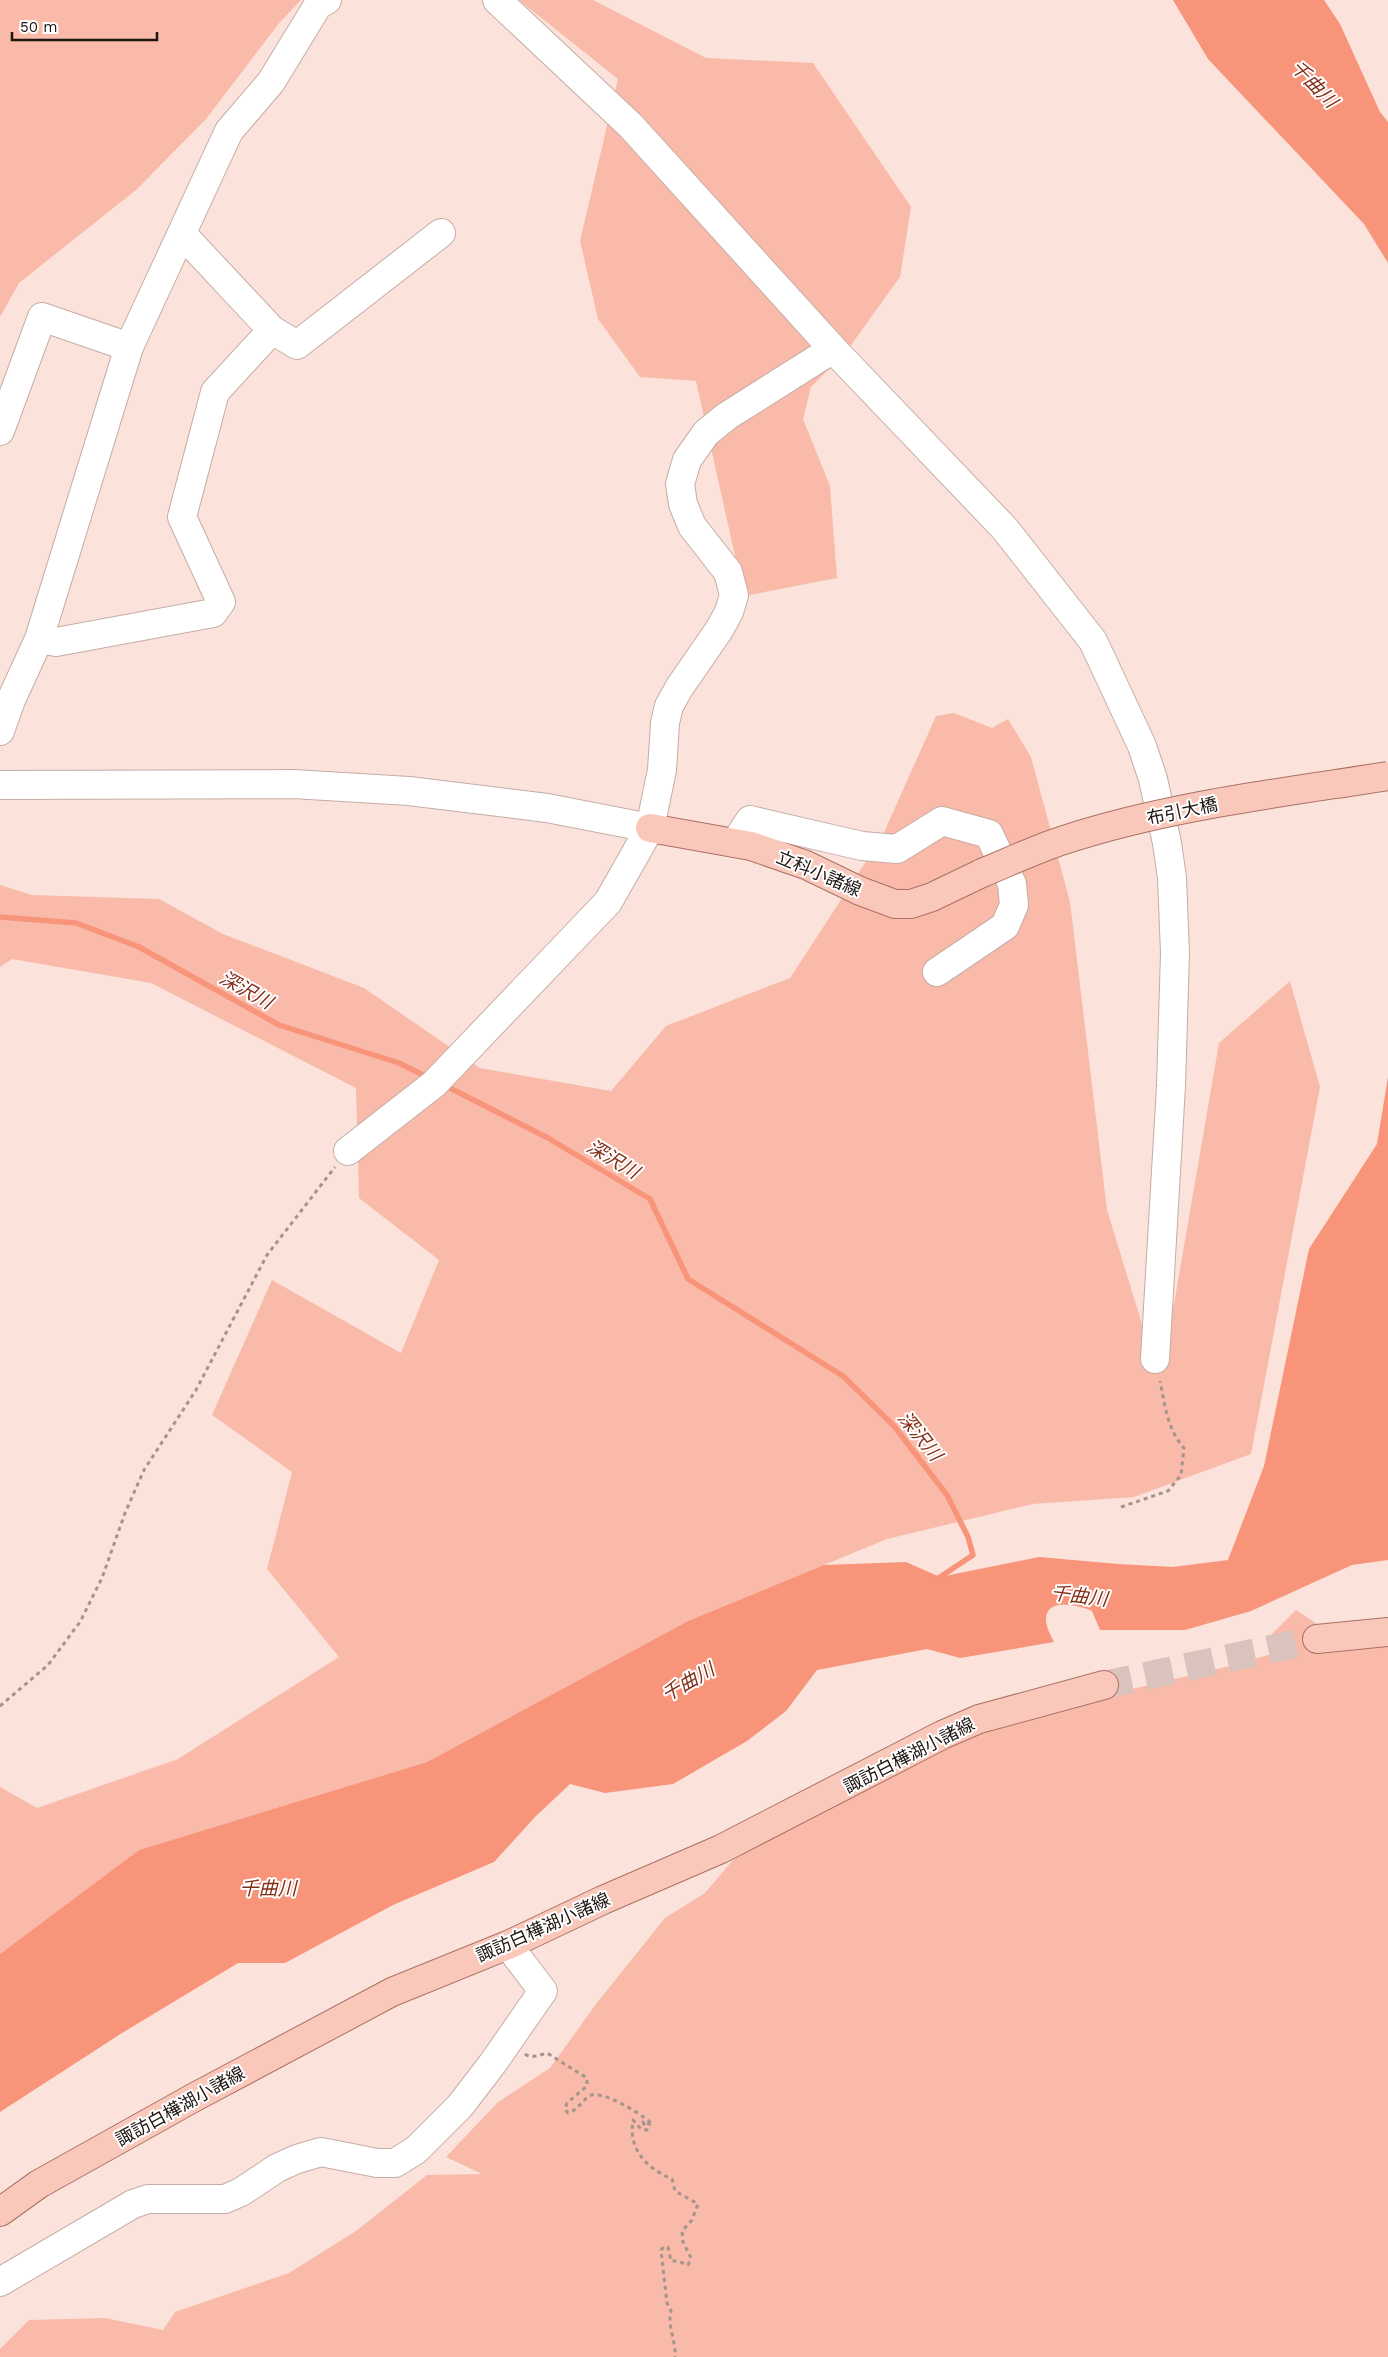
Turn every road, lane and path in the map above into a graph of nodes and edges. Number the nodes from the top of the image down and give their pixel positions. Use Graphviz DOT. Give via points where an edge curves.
graph roads {
  1 [pos="327,0"];
  2 [pos="497,0"];
  3 [pos="441,233"];
  4 [pos="183,235"];
  5 [pos="272,330"];
  6 [pos="129,347"];
  7 [pos="833,349"];
  8 [pos="0,431"];
  9 [pos="39,639"];
  10 [pos="6,698"];
  11 [pos="0,731"];
  12 [pos="1388,776"];
  13 [pos="0,785"];
  14 [pos="650,828"];
  15 [pos="735,843"];
  16 [pos="982,872"];
  17 [pos="937,972"];
  18 [pos="348,1151"];
  19 [pos="1156,1359"];
  20 [pos="1121,1508"];
  21 [pos="1388,1632"];
  22 [pos="1317,1639"];
  23 [pos="1104,1685"];
  24 [pos="0,1706"];
  25 [pos="508,1944"];
  26 [pos="522,2052"];
  27 [pos="0,2212"];
  28 [pos="0,2282"];
  29 [pos="675,2357"];
  1 -- 4 [label="street" via="318,5 271,82 229,131"];
  2 -- 7 [label="street" via="631,126"];
  3 -- 5 [label="street" via="297,345"];
  4 -- 5 [label="street"];
  4 -- 6 [label="street"];
  5 -- 9 [label="street" via="215,392 182,517 221,602 213,613 56,642"];
  6 -- 8 [label="street" via="42,317"];
  6 -- 9 [label="street"];
  7 -- 14 [label="street" via="727,416 706,433 688,460 680,484 682,504 692,526 728,572 734,594 719,630 669,706 662,770"];
  7 -- 19 [label="street" via="1005,529 1093,641 1142,746 1153,779 1172,878 1175,953 1172,1086"];
  9 -- 10 [label="street"];
  10 -- 11 [label="street"];
  12 -- 16 [label="main road, 布引大橋, bridge" via="1208,805 1135,821 1064,840"];
  13 -- 14 [label="street" via="293,784 409,791 547,808"];
  14 -- 15 [label="main road, 立科小諸線"];
  14 -- 18 [label="street" via="608,902 434,1084"];
  15 -- 16 [label="main road, 立科小諸線" via="806,865 895,904 911,904 932,897"];
  15 -- 17 [label="street" via="750,820 862,846 897,849 942,821 989,834 1012,884 1014,905 1005,926"];
  18 -- 24 [label="path" via="267,1255 196,1390 144,1470 102,1578 80,1622 48,1665"];
  19 -- 20 [label="path" via="1168,1422 1184,1448 1181,1475 1168,1491"];
  21 -- 22 [label="main road"];
  23 -- 25 [label="main road, 諏訪白樺湖小諸線" via="978,1719 722,1849"];
  25 -- 27 [label="main road, 諏訪白樺湖小諸線" via="384,1997 39,2184"];
  25 -- 28 [label="street" via="543,1991 471,2091 416,2150 395,2163 321,2152 277,2168 225,2199 148,2199 133,2204"];
  26 -- 29 [label="path" via="529,2056 547,2053 583,2074 587,2086 568,2103 565,2109 568,2113 575,2111 590,2096 600,2094 650,2122 652,2125 643,2122 647,2130 641,2129 633,2120 632,2143 650,2167 672,2179 675,2191 698,2204 692,2220 682,2231 683,2242 692,2258 688,2265 671,2261 668,2247 661,2250"];
}
